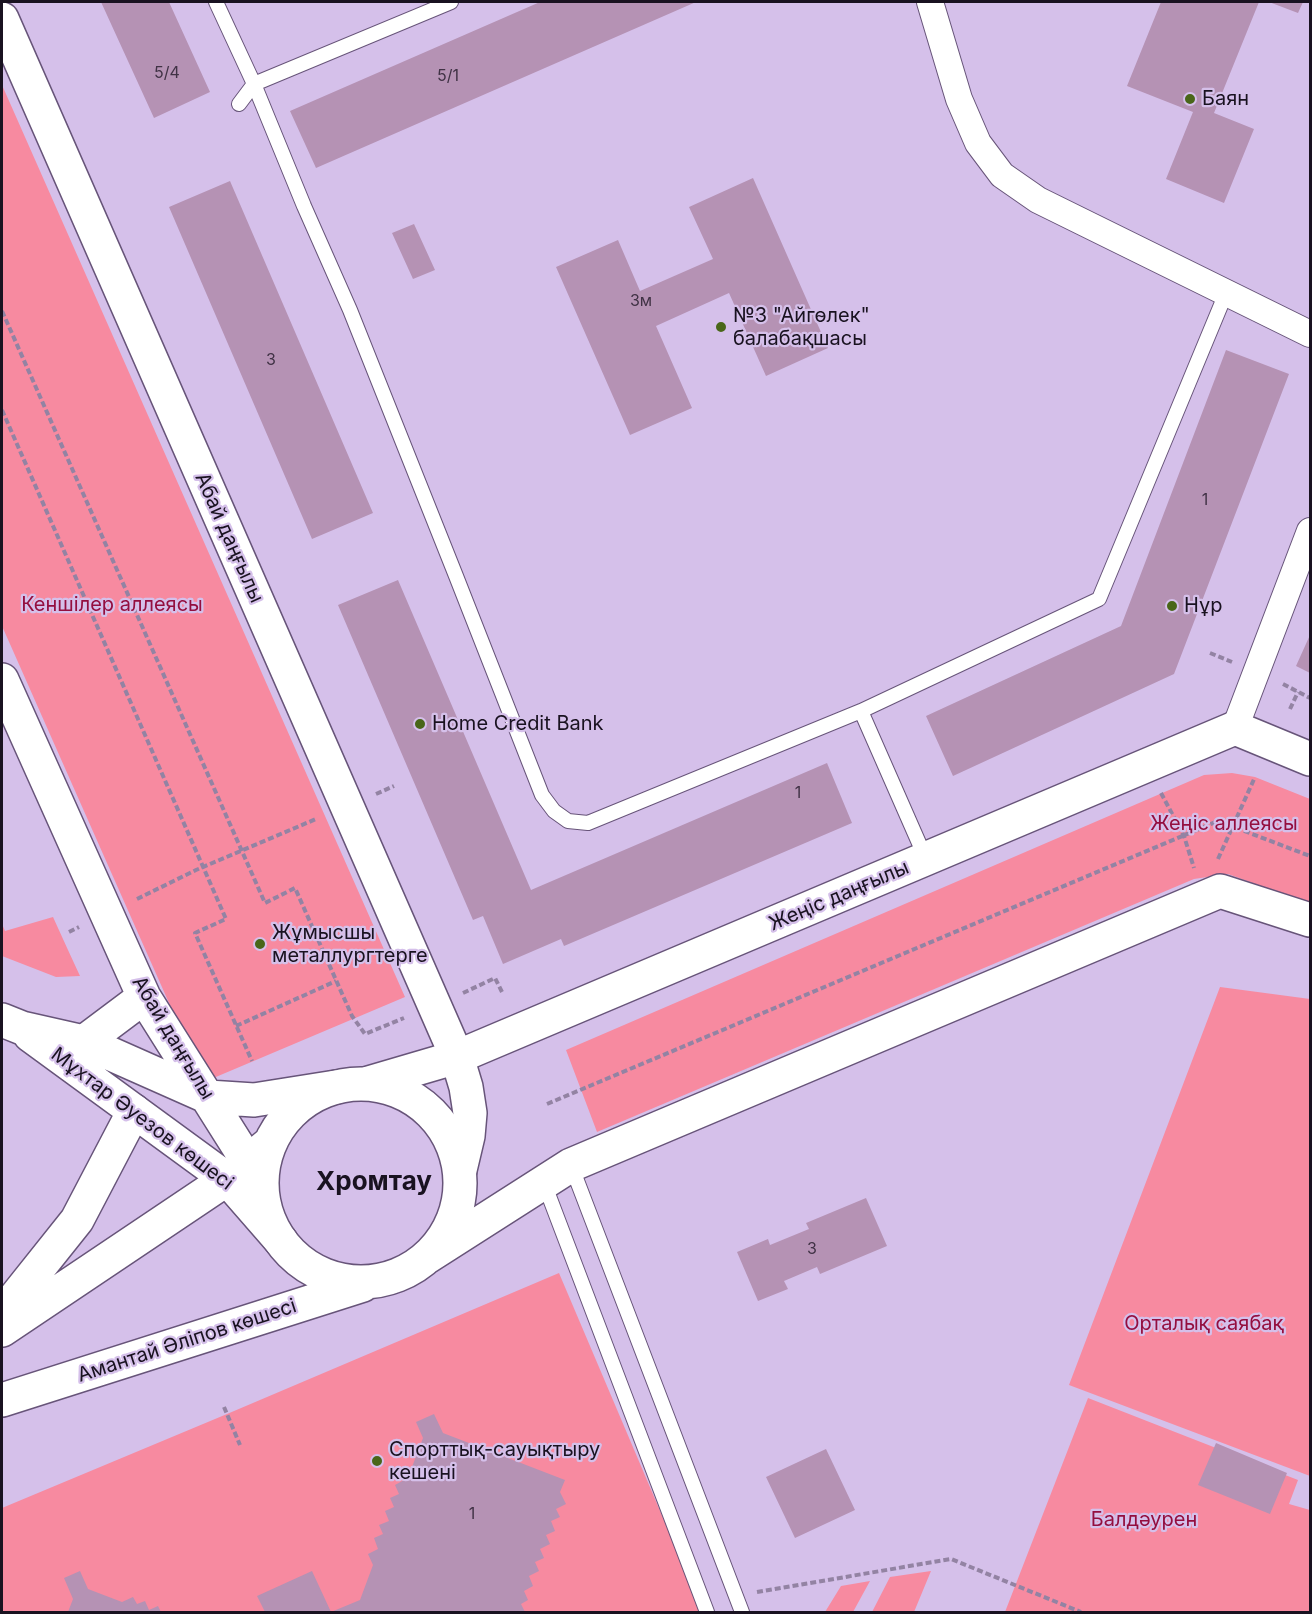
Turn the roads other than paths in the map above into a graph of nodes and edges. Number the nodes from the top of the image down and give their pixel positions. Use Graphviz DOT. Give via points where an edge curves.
graph roads {
  1 [pos="216,2"];
  2 [pos="451,2"];
  3 [pos="930,2"];
  4 [pos="2,19"];
  5 [pos="254,84"];
  6 [pos="239,104"];
  7 [pos="1226,293"];
  8 [pos="1311,334"];
  9 [pos="1311,531"];
  10 [pos="2,680"];
  11 [pos="861,711"];
  12 [pos="1235,728"];
  13 [pos="1311,759"];
  14 [pos="926,859"];
  15 [pos="1311,920"];
  16 [pos="144,997"];
  17 [pos="12,1024"];
  18 [pos="84,1042"];
  19 [pos="457,1057"];
  20 [pos="350,1085"];
  21 [pos="208,1097"];
  22 [pos="134,1111"];
  23 [pos="248,1161"];
  24 [pos="571,1165"];
  25 [pos="460,1170"];
  26 [pos="544,1183"];
  27 [pos="281,1242"];
  28 [pos="427,1257"];
  29 [pos="372,1281"];
  30 [pos="2,1314"];
  31 [pos="2,1330"];
  32 [pos="2,1400"];
  33 [pos="707,1612"];
  34 [pos="742,1612"];
  1 -- 5 [label="lane"];
  2 -- 5 [label="lane"];
  3 -- 7 [label="street" via="959,99 978,143 1002,176 1038,200"];
  4 -- 19 [label="main road, Абай даңғылы"];
  5 -- 6 [label="lane"];
  5 -- 11 [label="lane" via="350,310 542,795 554,811 568,821 588,823"];
  7 -- 8 [label="street"];
  7 -- 11 [label="lane" via="1099,599"];
  9 -- 12 [label="street"];
  10 -- 16 [label="main road, Абай даңғылы"];
  11 -- 14 [label="lane"];
  12 -- 13 [label="main road"];
  12 -- 14 [label="main road, Жеңіс даңғылы"];
  14 -- 19 [label="main road, Жеңіс даңғылы"];
  15 -- 24 [label="main road" via="1220,891"];
  16 -- 18 [label="main road"];
  16 -- 21 [label="main road, Абай даңғылы"];
  17 -- 18 [label="main road, Мұхтар Әуезов көшесі"];
  17 -- 22 [label="main road, Мұхтар Әуезов көшесі"];
  18 -- 21 [label="main road, Мұхтар Әуезов көшесі"];
  19 -- 20 [label="main road, Жеңіс даңғылы"];
  19 -- 25 [label="main road, Абай даңғылы" via="470,1113"];
  20 -- 21 [label="main road, Мұхтар Әуезов көшесі" via="254,1100"];
  20 -- 23 [label="main road" via="308,1099"];
  20 -- 25 [label="main road" via="394,1089 418,1101 439,1120 453,1143"];
  21 -- 23 [label="main road, Абай даңғылы"];
  22 -- 23 [label="main road, Мұхтар Әуезов көшесі"];
  22 -- 30 [label="main road" via="77,1220"];
  23 -- 27 [label="main road, Мұхтар Әуезов көшесі"];
  23 -- 27 [label="main road" via="262,1171 269,1220"];
  23 -- 31 [label="main road"];
  24 -- 26 [label="main road"];
  24 -- 34 [label="lane"];
  25 -- 28 [label="main road" via="459,1202 447,1232"];
  26 -- 28 [label="main road"];
  26 -- 33 [label="lane"];
  27 -- 29 [label="main road" via="319,1272 342,1280"];
  28 -- 29 [label="main road" via="401,1273"];
  29 -- 32 [label="main road, Амантай Әліпов көшесі"];
}
